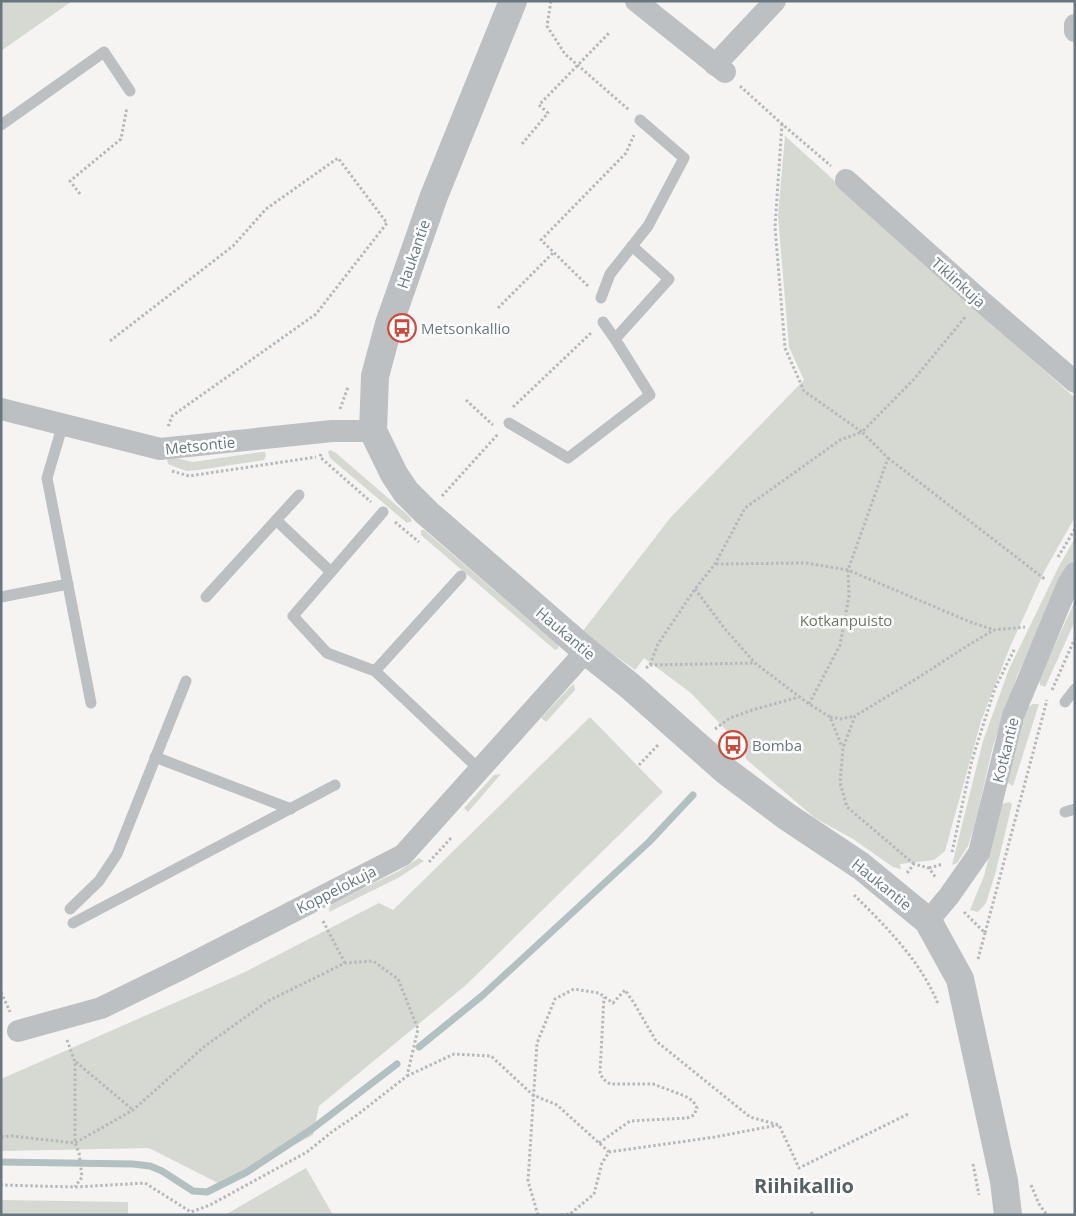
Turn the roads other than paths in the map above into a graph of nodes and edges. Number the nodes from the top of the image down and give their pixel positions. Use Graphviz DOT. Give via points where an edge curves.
graph roads {
  1 [pos="513,1"];
  2 [pos="636,1"];
  3 [pos="775,1"];
  4 [pos="1075,25"];
  5 [pos="1075,31"];
  6 [pos="130,91"];
  7 [pos="640,120"];
  8 [pos="1,126"];
  9 [pos="846,180"];
  10 [pos="632,246"];
  11 [pos="601,298"];
  12 [pos="602,322"];
  13 [pos="615,339"];
  14 [pos="1075,382"];
  15 [pos="1,409"];
  16 [pos="510,423"];
  17 [pos="63,424"];
  18 [pos="373,431"];
  19 [pos="299,495"];
  20 [pos="383,512"];
  21 [pos="276,520"];
  22 [pos="331,572"];
  23 [pos="1075,573"];
  24 [pos="461,576"];
  25 [pos="68,584"];
  26 [pos="1,597"];
  27 [pos="206,597"];
  28 [pos="586,651"];
  29 [pos="375,671"];
  30 [pos="186,680"];
  31 [pos="1075,689"];
  32 [pos="1065,702"];
  33 [pos="91,703"];
  34 [pos="156,757"];
  35 [pos="480,770"];
  36 [pos="335,786"];
  37 [pos="291,809"];
  38 [pos="70,910"];
  39 [pos="928,921"];
  40 [pos="73,923"];
  41 [pos="18,1030"];
  42 [pos="1004,1181"];
  43 [pos="1008,1215"];
  44 [pos="1028,1215"];
  1 -- 18 [label="street, Haukantie" via="434,196 389,324 375,376"];
  2 -- 3 [label="street" via="720,68"];
  4 -- 5 [label="street"];
  6 -- 8 [label="lane" via="104,52"];
  7 -- 10 [label="lane" via="684,158 648,226"];
  9 -- 14 [label="street, Tiklinkuja"];
  10 -- 11 [label="lane" via="610,274"];
  10 -- 13 [label="lane" via="669,279"];
  12 -- 13 [label="lane"];
  13 -- 16 [label="lane" via="650,395 568,458"];
  15 -- 17 [label="street, Metsontie"];
  17 -- 18 [label="street, Metsontie" via="160,449 332,431"];
  17 -- 25 [label="lane" via="47,478"];
  18 -- 28 [label="street, Haukantie" via="406,492"];
  19 -- 21 [label="lane"];
  20 -- 22 [label="lane"];
  21 -- 22 [label="lane"];
  21 -- 27 [label="lane"];
  22 -- 29 [label="lane" via="294,616 328,653"];
  23 -- 39 [label="street, Kotkantie" via="1013,716 979,853"];
  24 -- 29 [label="lane"];
  25 -- 26 [label="lane"];
  25 -- 33 [label="lane"];
  28 -- 35 [label="street, Koppelokuja"];
  28 -- 39 [label="street, Haukantie" via="726,770 786,816 861,866"];
  29 -- 35 [label="lane"];
  30 -- 34 [label="lane"];
  31 -- 32 [label="lane"];
  34 -- 37 [label="lane"];
  34 -- 38 [label="lane" via="117,854 99,881"];
  35 -- 41 [label="street, Koppelokuja" via="403,855 101,1008"];
  36 -- 37 [label="lane"];
  37 -- 40 [label="lane"];
  39 -- 42 [label="street, Haukantie" via="960,979"];
  42 -- 43 [label="street, Haukantie"];
  42 -- 44 [label="street, Haukantie"];
}
